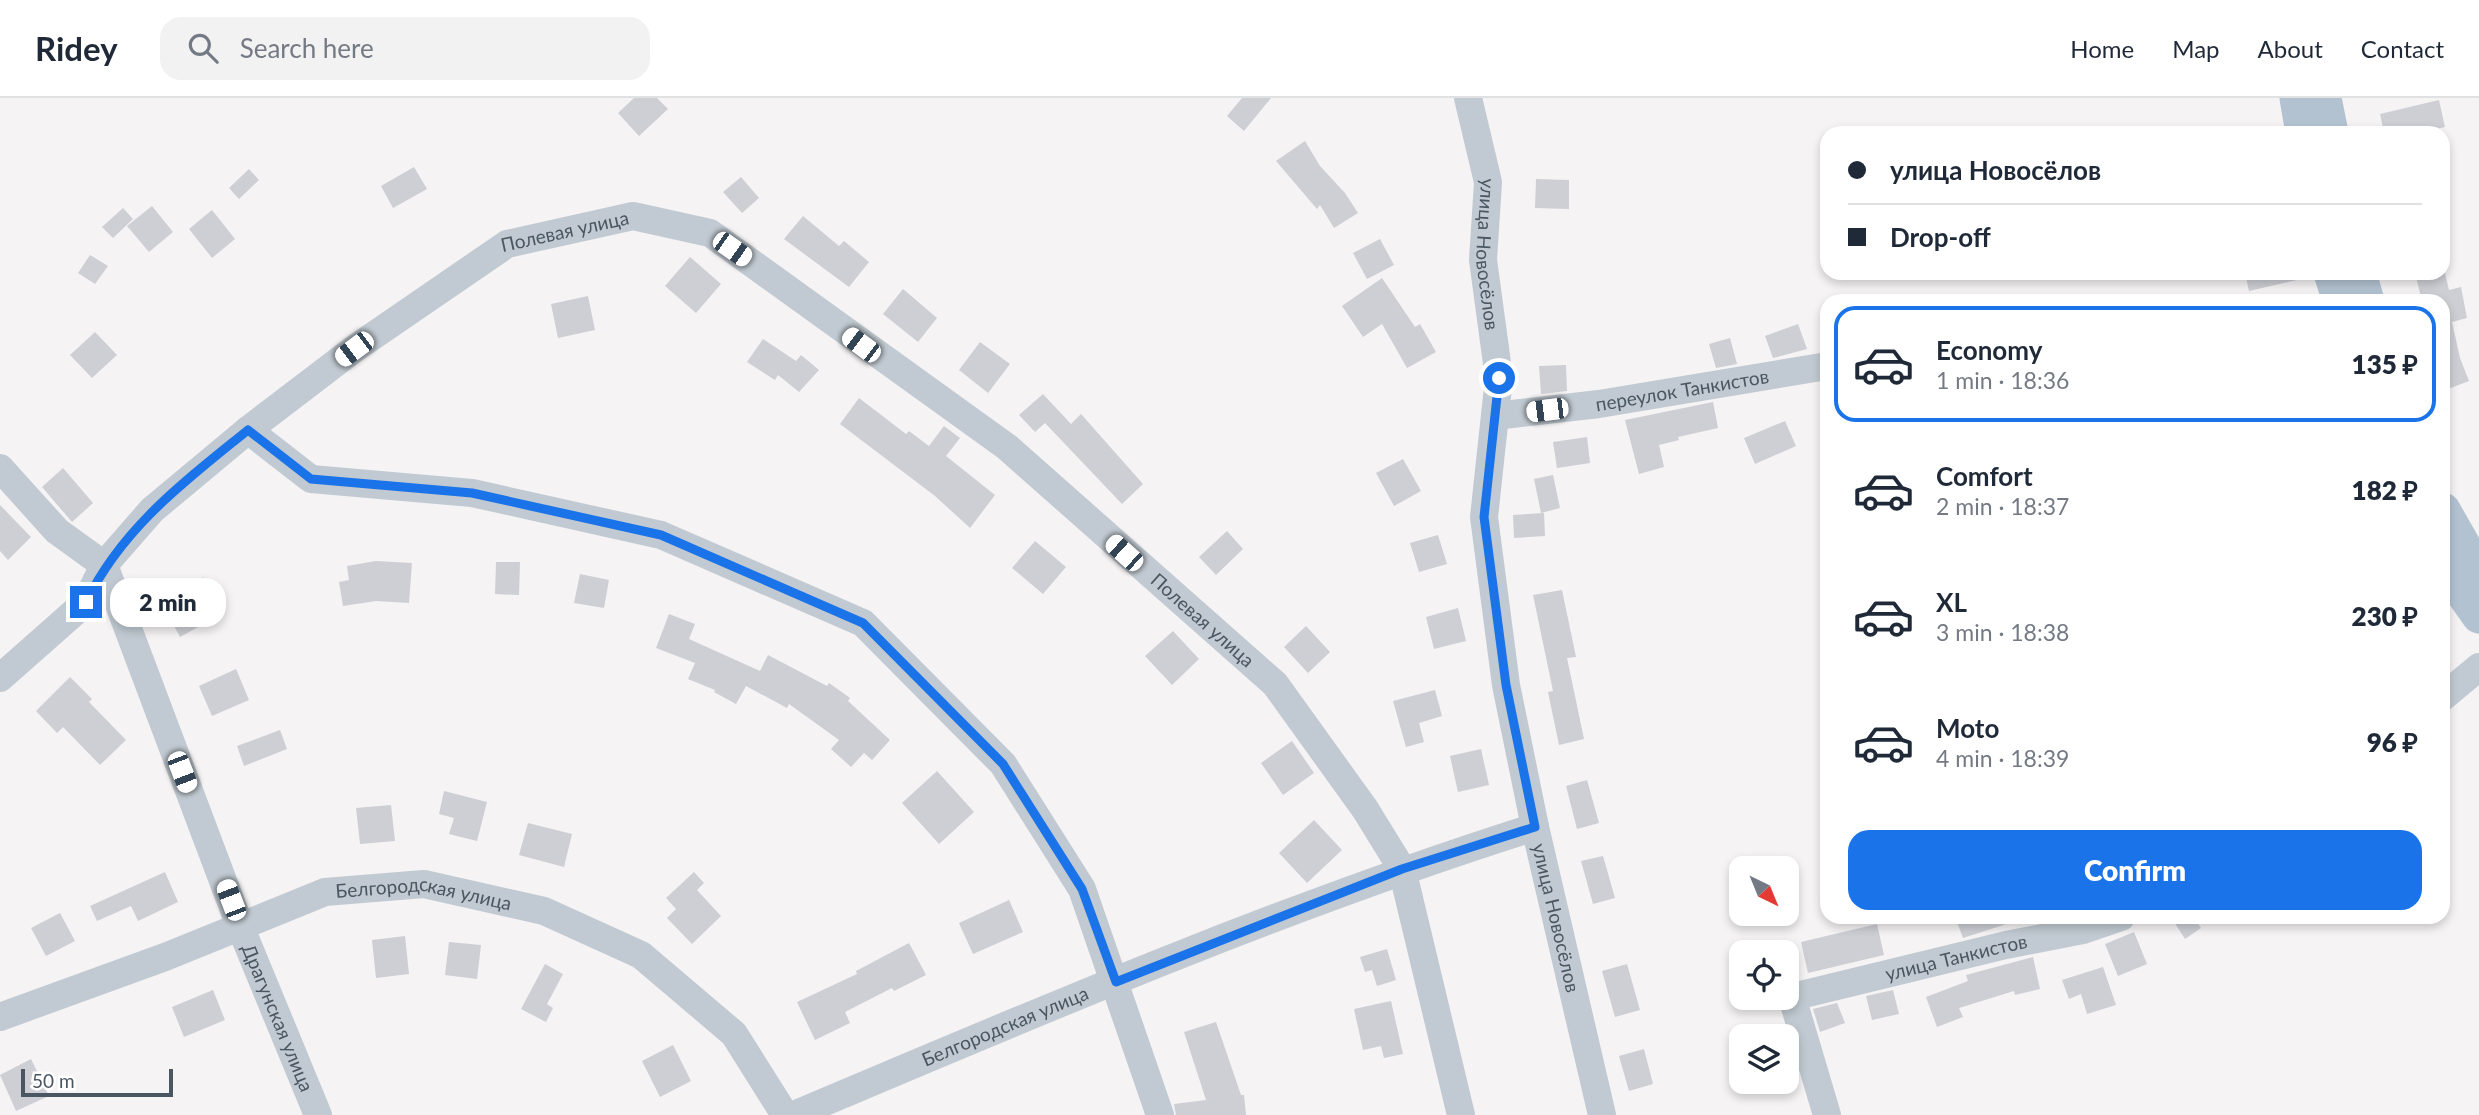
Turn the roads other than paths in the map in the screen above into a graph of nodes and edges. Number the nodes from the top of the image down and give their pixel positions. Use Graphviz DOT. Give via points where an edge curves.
graph roads {
  1 [pos="1468,98"];
  2 [pos="2297,98"];
  3 [pos="2324,98"];
  4 [pos="2302,126"];
  5 [pos="2330,126"];
  6 [pos="1820,367"];
  7 [pos="1495,416"];
  8 [pos="248,430"];
  9 [pos="0,468"];
  10 [pos="2450,522"];
  11 [pos="104,565"];
  12 [pos="2479,573"];
  13 [pos="2450,575"];
  14 [pos="2479,616"];
  15 [pos="2479,667"];
  16 [pos="0,678"];
  17 [pos="2450,691"];
  18 [pos="1535,827"];
  19 [pos="1402,869"];
  20 [pos="2101,924"];
  21 [pos="240,926"];
  22 [pos="1116,982"];
  23 [pos="0,1017"];
  24 [pos="318,1115"];
  25 [pos="785,1115"];
  26 [pos="794,1115"];
  27 [pos="1160,1115"];
  28 [pos="1461,1115"];
  29 [pos="1602,1115"];
  30 [pos="1827,1115"];
  1 -- 7 [label="street, улица Новосёлов" via="1488,182 1483,260 1499,378"];
  2 -- 4 [label="main road"];
  3 -- 5 [label="main road"];
  6 -- 7 [label="street, переулок Танкистов"];
  7 -- 18 [label="street, улица Новосёлов" via="1484,517 1506,685"];
  8 -- 11 [label="street, Полевая улица" via="152,510"];
  8 -- 19 [label="street, Полевая улица" via="404,312 508,244 633,216 710,233 1007,447 1275,684"];
  8 -- 22 [label="street" via="311,479 472,493 661,535 863,623 1003,764 1082,889"];
  9 -- 11 [label="street" via="57,531"];
  10 -- 12 [label="main road"];
  11 -- 16 [label="street, Полевая улица" via="86,602"];
  11 -- 21 [label="street, Драгунская улица"];
  13 -- 14 [label="main road"];
  15 -- 17 [label="street"];
  18 -- 19 [label="street, Белгородская улица"];
  18 -- 29 [label="street, улица Новосёлов"];
  19 -- 22 [label="street, Белгородская улица"];
  19 -- 28 [label="street, Полевая улица"];
  20 -- 30 [label="street, улица Танкистов" via="1792,997"];
  21 -- 23 [label="street, Белгородская улица"];
  21 -- 24 [label="street, Драгунская улица"];
  21 -- 25 [label="street, Белгородская улица" via="325,892 424,884 544,911 641,955 734,1034"];
  22 -- 26 [label="street, Белгородская улица"];
  22 -- 27 [label="street"];
}
